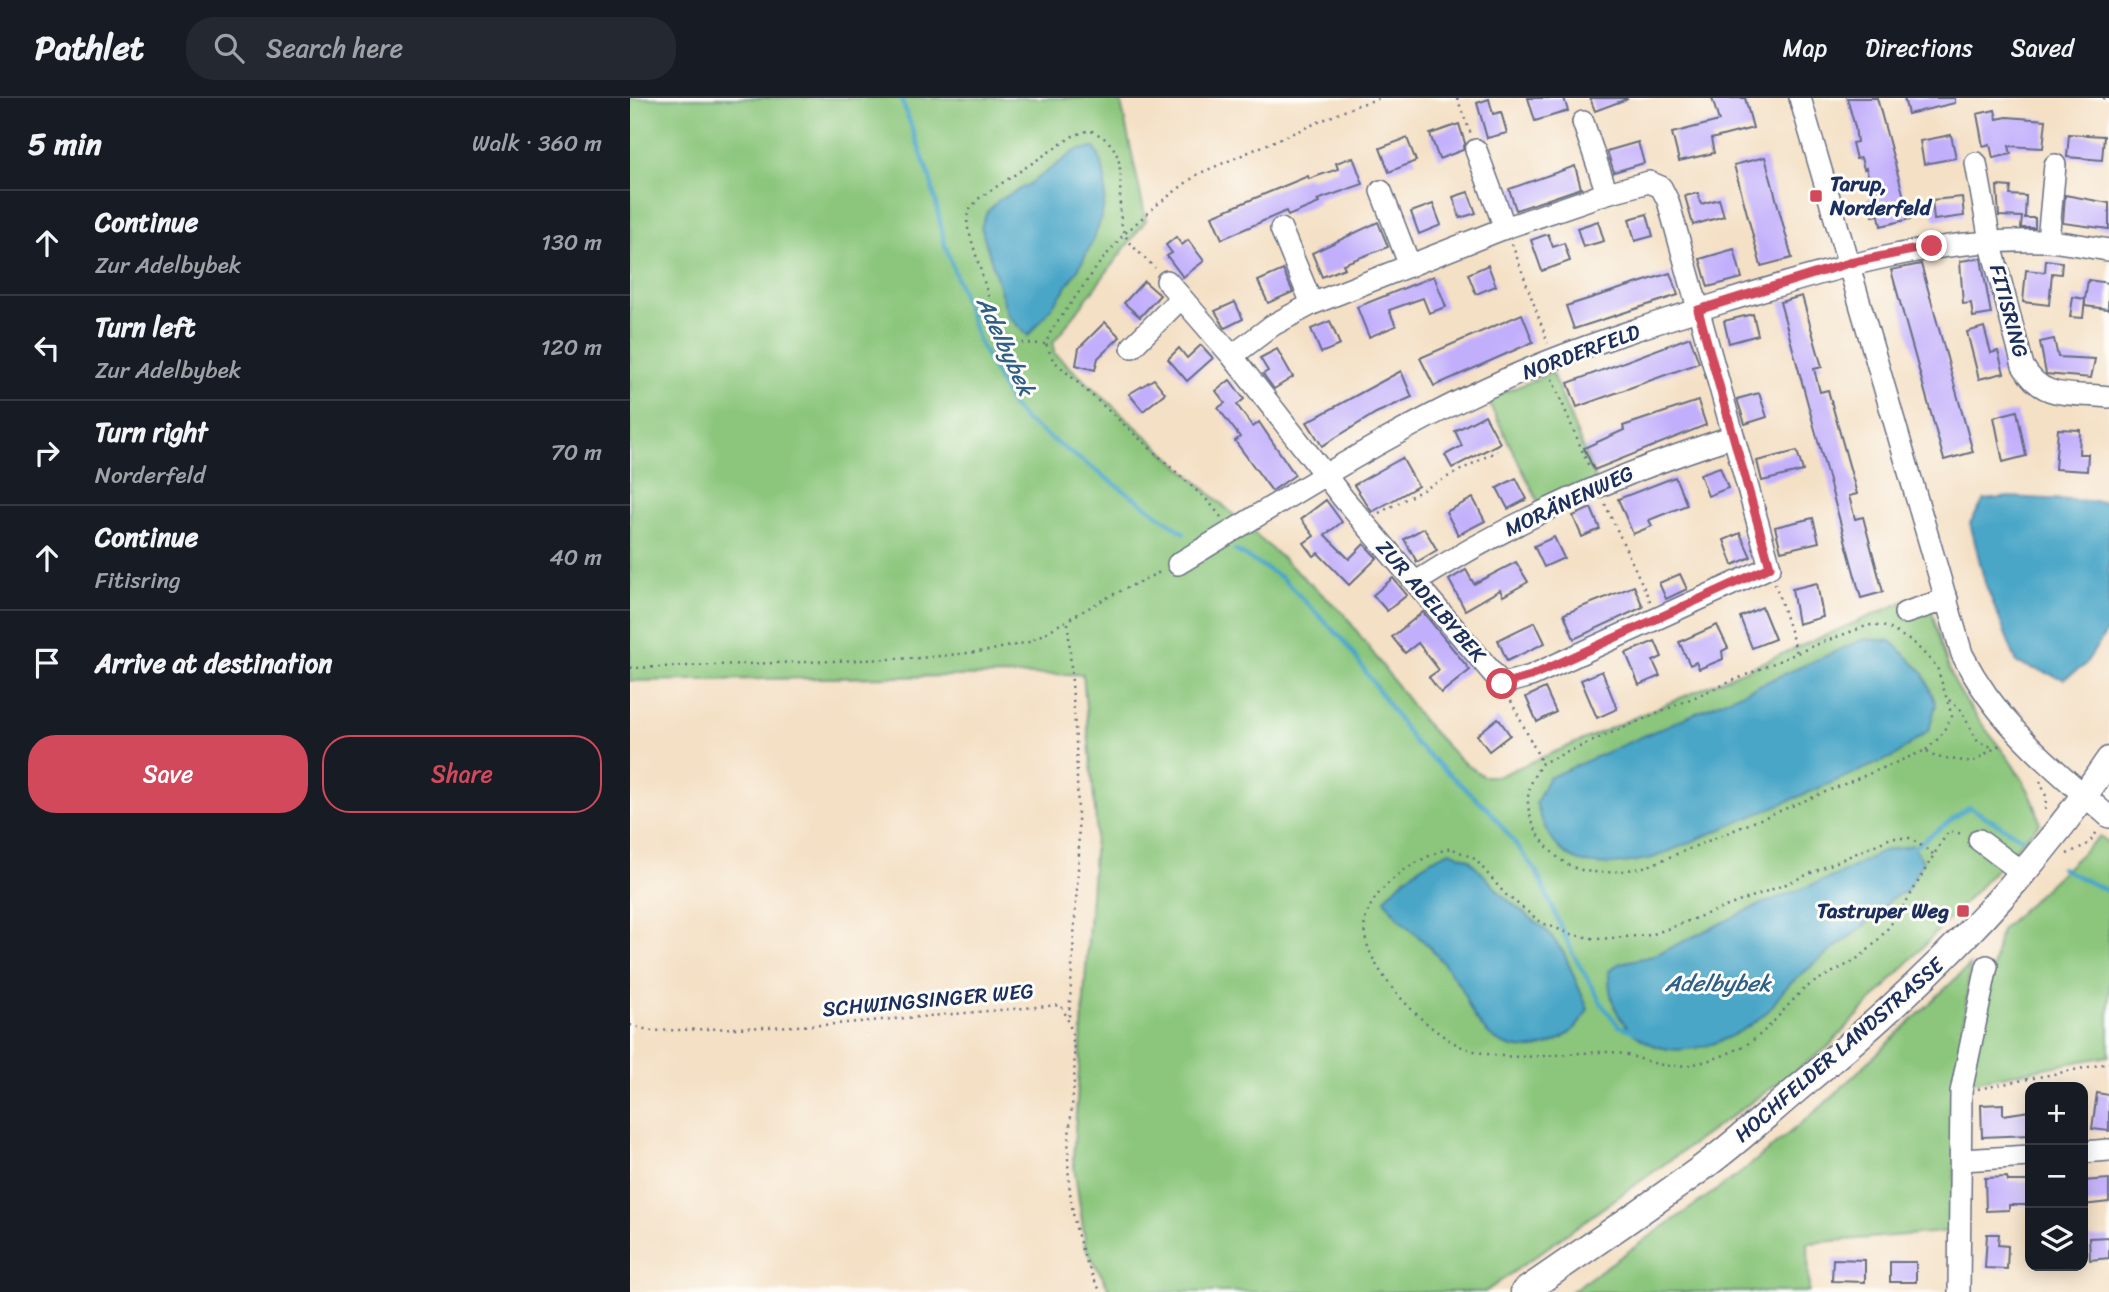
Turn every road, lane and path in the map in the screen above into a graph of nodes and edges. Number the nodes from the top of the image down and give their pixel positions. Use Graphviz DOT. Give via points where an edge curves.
graph roads {
  1 [pos="1457,98"];
  2 [pos="1800,98"];
  3 [pos="2103,98"];
  4 [pos="2109,100"];
  5 [pos="1583,122"];
  6 [pos="1476,150"];
  7 [pos="1976,163"];
  8 [pos="2055,165"];
  9 [pos="1381,191"];
  10 [pos="1607,193"];
  11 [pos="1506,228"];
  12 [pos="1281,229"];
  13 [pos="2048,241"];
  14 [pos="1990,242"];
  15 [pos="2109,250"];
  16 [pos="1849,263"];
  17 [pos="1410,266"];
  18 [pos="1167,281"];
  19 [pos="1180,299"];
  20 [pos="1312,304"];
  21 [pos="1698,310"];
  22 [pos="1046,344"];
  23 [pos="1132,346"];
  24 [pos="1232,356"];
  25 [pos="1550,361"];
  26 [pos="2109,397"];
  27 [pos="1731,437"];
  28 [pos="1497,451"];
  29 [pos="1327,474"];
  30 [pos="1597,486"];
  31 [pos="1379,513"];
  32 [pos="1178,564"];
  33 [pos="1770,567"];
  34 [pos="1416,582"];
  35 [pos="1947,599"];
  36 [pos="1905,613"];
  37 [pos="1658,619"];
  38 [pos="1068,623"];
  39 [pos="1797,653"];
  40 [pos="630,668"];
  41 [pos="1502,684"];
  42 [pos="1949,700"];
  43 [pos="1926,750"];
  44 [pos="2109,760"];
  45 [pos="1542,763"];
  46 [pos="2038,779"];
  47 [pos="2085,796"];
  48 [pos="2044,814"];
  49 [pos="2109,817"];
  50 [pos="1979,840"];
  51 [pos="1933,854"];
  52 [pos="2023,873"];
  53 [pos="1987,965"];
  54 [pos="1069,1018"];
  55 [pos="630,1025"];
  56 [pos="2109,1063"];
  57 [pos="1961,1092"];
  58 [pos="2109,1150"];
  59 [pos="2088,1152"];
  60 [pos="2025,1156"];
  61 [pos="1962,1160"];
  62 [pos="1101,1292"];
  63 [pos="1524,1292"];
  64 [pos="1959,1292"];
  1 -- 6 [label="path"];
  2 -- 16 [label="street"];
  3 -- 4 [label="path"];
  5 -- 10 [label="street"];
  6 -- 11 [label="street"];
  7 -- 14 [label="street, FITISRING"];
  8 -- 13 [label="street"];
  9 -- 17 [label="street"];
  10 -- 11 [label="street"];
  10 -- 21 [label="street" via="1649,182 1661,187"];
  11 -- 17 [label="street"];
  11 -- 25 [label="path"];
  12 -- 20 [label="street"];
  13 -- 14 [label="street, FITISRING"];
  13 -- 15 [label="street, FITISRING"];
  14 -- 16 [label="street, FITISRING" via="1932,246"];
  14 -- 26 [label="street, FITISRING" via="2030,379 2044,391"];
  16 -- 21 [label="street, NORDERFELD"];
  16 -- 35 [label="street"];
  17 -- 20 [label="street"];
  18 -- 19 [label="street, ZUR ADELBYBEK"];
  18 -- 22 [label="path" via="1124,234 1118,202 1122,166 1113,144 1089,130 1073,136 978,199 968,212 967,225 994,315 1015,343"];
  19 -- 23 [label="street"];
  19 -- 24 [label="street, ZUR ADELBYBEK"];
  20 -- 24 [label="street" via="1273,325"];
  21 -- 25 [label="street, NORDERFELD"];
  21 -- 27 [label="street"];
  24 -- 29 [label="street, ZUR ADELBYBEK"];
  25 -- 29 [label="street, NORDERFELD" via="1475,394"];
  25 -- 30 [label="path"];
  27 -- 30 [label="street, MORÄNENWEG"];
  27 -- 33 [label="street"];
  28 -- 31 [label="path"];
  29 -- 32 [label="street, NORDERFELD"];
  29 -- 34 [label="street, ZUR ADELBYBEK"];
  30 -- 34 [label="street, MORÄNENWEG" via="1505,530"];
  30 -- 37 [label="path"];
  32 -- 38 [label="path" via="1106,598"];
  33 -- 37 [label="street"];
  33 -- 39 [label="path"];
  34 -- 41 [label="street, ZUR ADELBYBEK"];
  35 -- 36 [label="street"];
  35 -- 47 [label="street" via="1962,654 2001,718 2041,760"];
  37 -- 41 [label="street" via="1531,676"];
  38 -- 40 [label="path" via="1029,642 987,652"];
  38 -- 54 [label="path" via="1079,853"];
  39 -- 42 [label="path" via="1860,628 1887,627 1914,643 1937,667"];
  39 -- 45 [label="path"];
  41 -- 45 [label="path"];
  42 -- 43 [label="path" via="1952,716 1941,737"];
  42 -- 43 [label="path" via="1961,710 1979,742 1995,748 1972,762 1935,757"];
  43 -- 45 [label="path" via="1648,866 1611,873 1577,869 1551,852 1535,830 1528,803 1533,776"];
  44 -- 47 [label="main road, HOCHFELDER LANDSTRASSE"];
  46 -- 48 [label="path" via="2046,796"];
  47 -- 49 [label="street"];
  47 -- 52 [label="main road, HOCHFELDER LANDSTRASSE"];
  50 -- 51 [label="path" via="1949,831"];
  50 -- 52 [label="street"];
  51 -- 51 [label="path" via="1898,914 1864,954 1814,981 1742,1047 1685,1066 1607,1052 1519,1058 1465,1048 1426,1025 1403,1000 1380,968 1366,936 1365,921 1382,890 1425,857 1451,848 1475,859 1505,894 1542,923 1598,939 1651,935 1891,838 1910,838"];
  52 -- 63 [label="main road, HOCHFELDER LANDSTRASSE" via="1934,970 1843,1052 1704,1166"];
  53 -- 57 [label="street"];
  54 -- 55 [label="path, SCHWINGSINGER WEG" via="1060,1005 823,1025 652,1031"];
  54 -- 62 [label="path" via="1074,1039 1068,1157 1071,1205 1080,1249"];
  56 -- 57 [label="path"];
  57 -- 61 [label="street"];
  58 -- 59 [label="street"];
  60 -- 61 [label="street"];
  61 -- 64 [label="street"];
}
